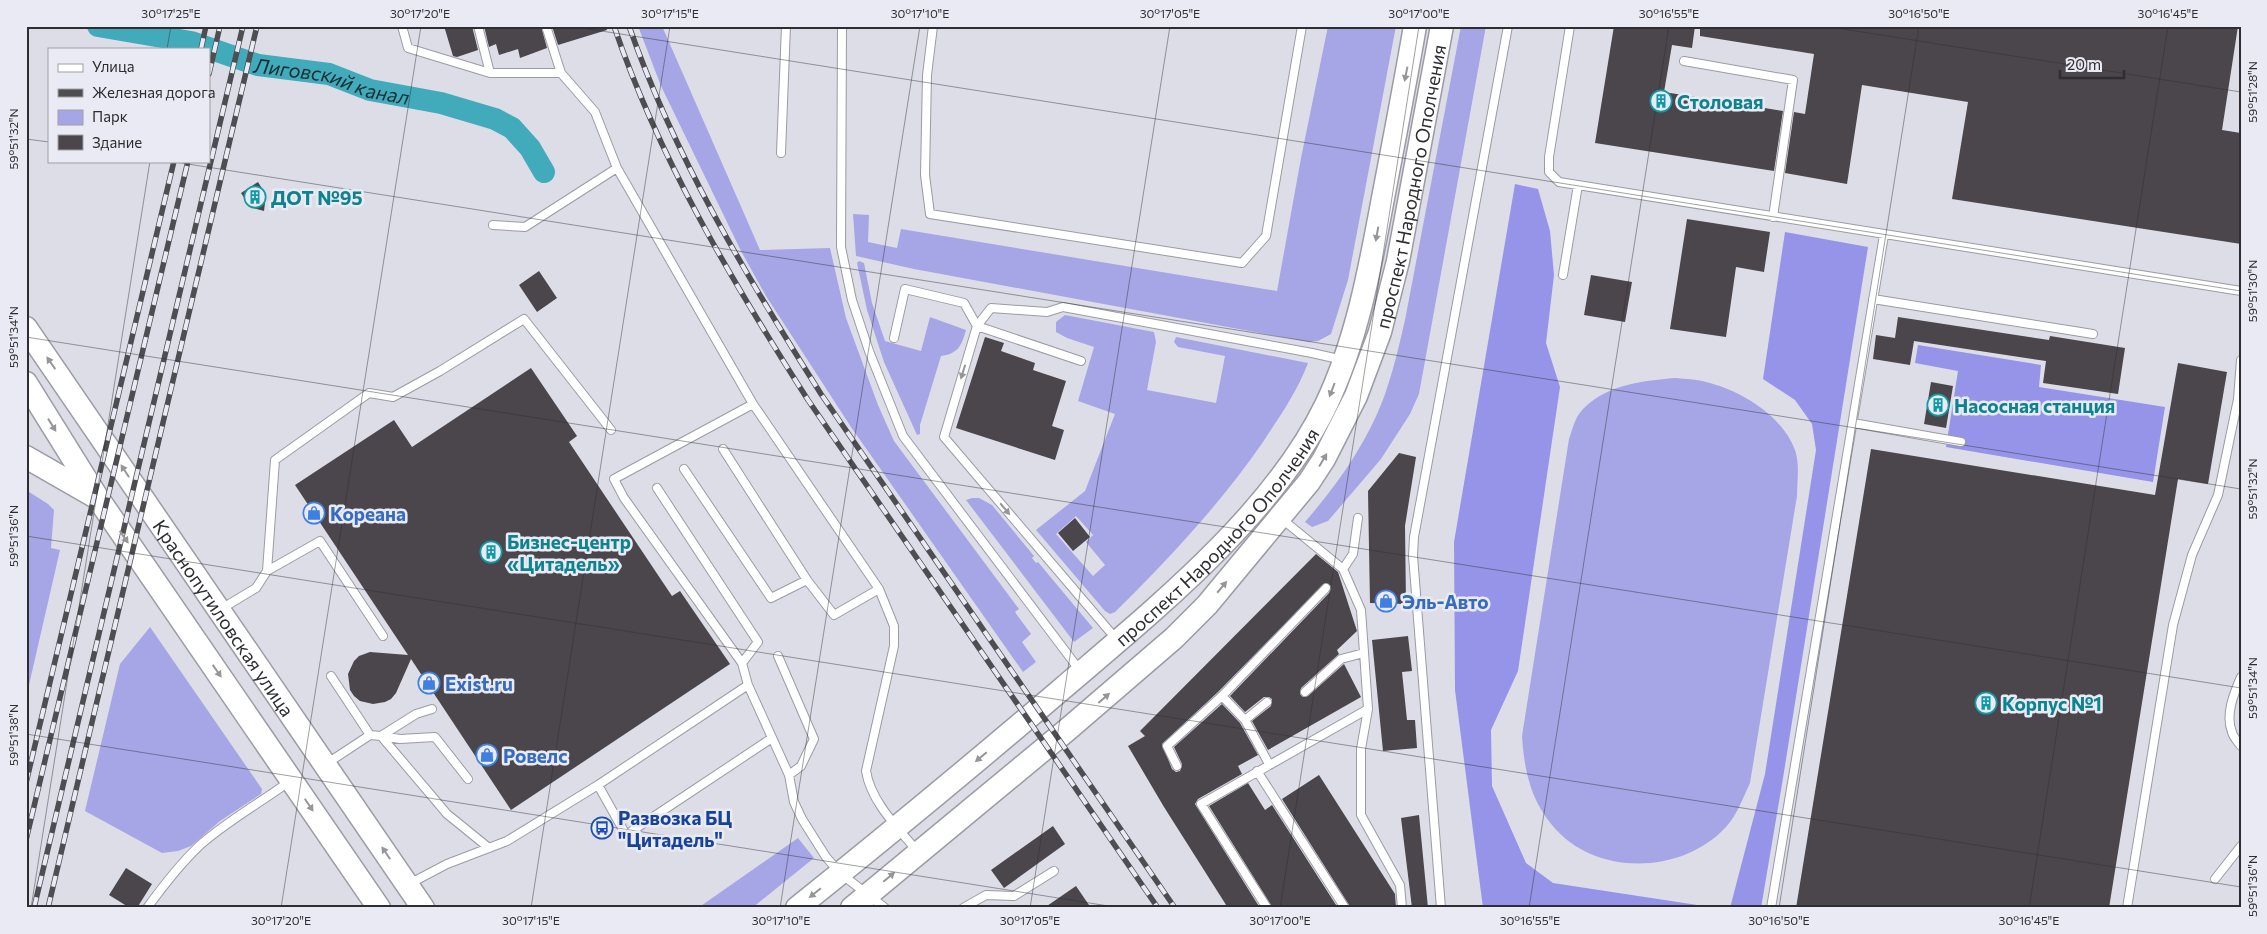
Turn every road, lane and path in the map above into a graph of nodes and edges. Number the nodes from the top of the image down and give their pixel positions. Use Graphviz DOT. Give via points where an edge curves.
graph roads {
  1 [pos="402,26"];
  2 [pos="478,26"];
  3 [pos="546,26"];
  4 [pos="786,26"];
  5 [pos="842,26"];
  6 [pos="933,26"];
  7 [pos="1302,26"];
  8 [pos="1415,26"];
  9 [pos="1442,26"];
  10 [pos="1508,26"];
  11 [pos="1570,26"];
  12 [pos="1684,61"];
  13 [pos="490,73"];
  14 [pos="561,73"];
  15 [pos="781,153"];
  16 [pos="617,168"];
  17 [pos="1578,185"];
  18 [pos="1774,217"];
  19 [pos="493,225"];
  20 [pos="1884,235"];
  21 [pos="1562,275"];
  22 [pos="2241,291"];
  23 [pos="1873,299"];
  24 [pos="977,326"];
  25 [pos="26,328"];
  26 [pos="2093,334"];
  27 [pos="894,338"];
  28 [pos="1343,360"];
  29 [pos="2241,360"];
  30 [pos="1081,361"];
  31 [pos="26,383"];
  32 [pos="753,404"];
  33 [pos="1853,424"];
  34 [pos="610,430"];
  35 [pos="1961,442"];
  36 [pos="723,449"];
  37 [pos="26,457"];
  38 [pos="684,469"];
  39 [pos="658,488"];
  40 [pos="97,497"];
  41 [pos="1281,517"];
  42 [pos="1358,518"];
  43 [pos="1343,569"];
  44 [pos="267,571"];
  45 [pos="807,580"];
  46 [pos="1326,588"];
  47 [pos="879,589"];
  48 [pos="221,610"];
  49 [pos="384,636"];
  50 [pos="1118,642"];
  51 [pos="1364,653"];
  52 [pos="778,656"];
  53 [pos="742,664"];
  54 [pos="1081,672"];
  55 [pos="331,676"];
  56 [pos="2241,677"];
  57 [pos="748,685"];
  58 [pos="1305,692"];
  59 [pos="1222,696"];
  60 [pos="1267,702"];
  61 [pos="432,709"];
  62 [pos="1368,709"];
  63 [pos="1245,720"];
  64 [pos="370,735"];
  65 [pos="381,736"];
  66 [pos="772,738"];
  67 [pos="2241,746"];
  68 [pos="326,764"];
  69 [pos="1269,764"];
  70 [pos="1177,766"];
  71 [pos="1257,772"];
  72 [pos="789,774"];
  73 [pos="291,779"];
  74 [pos="468,779"];
  75 [pos="598,785"];
  76 [pos="897,826"];
  77 [pos="2241,846"];
  78 [pos="489,848"];
  79 [pos="918,852"];
  80 [pos="1054,871"];
  81 [pos="840,873"];
  82 [pos="2215,879"];
  83 [pos="408,885"];
  84 [pos="868,903"];
  85 [pos="373,905"];
  86 [pos="147,908"];
  87 [pos="423,908"];
  88 [pos="797,908"];
  89 [pos="963,908"];
  90 [pos="1267,908"];
  91 [pos="1345,908"];
  92 [pos="1402,908"];
  93 [pos="1441,908"];
  94 [pos="1771,908"];
  95 [pos="2127,908"];
  1 -- 13 [label="lane" via="408,48"];
  2 -- 13 [label="lane"];
  3 -- 14 [label="lane"];
  4 -- 15 [label="lane"];
  5 -- 54 [label="lane" via="841,247 852,300 869,351 903,436"];
  6 -- 7 [label="lane" via="925,175 930,214 1242,263 1266,236"];
  8 -- 28 [label="main road, проспект Народного Ополчения, one-way" via="1370,269"];
  41 -- 9 [label="main road, проспект Народного Ополчения, one-way" via="1324,459 1356,396 1380,332 1398,261"];
  10 -- 93 [label="lane" via="1413,556"];
  11 -- 17 [label="lane" via="1549,172 1559,182"];
  12 -- 18 [label="lane" via="1794,80"];
  13 -- 14 [label="lane"];
  14 -- 16 [label="lane" via="595,112"];
  16 -- 19 [label="lane" via="525,227"];
  16 -- 32 [label="lane"];
  17 -- 18 [label="lane"];
  17 -- 21 [label="lane"];
  18 -- 20 [label="lane"];
  20 -- 22 [label="lane"];
  20 -- 23 [label="lane"];
  23 -- 26 [label="lane"];
  23 -- 33 [label="lane"];
  24 -- 27 [label="lane" via="964,303 905,289"];
  24 -- 28 [label="lane" via="991,308 1047,312 1063,307"];
  24 -- 30 [label="lane"];
  24 -- 50 [label="lane, one-way" via="944,437"];
  48 -- 25 [label="main road, Краснопутиловская улица, one-way"];
  28 -- 50 [label="main road, проспект Народного Ополчения, one-way" via="1326,405 1273,487 1183,583"];
  29 -- 95 [label="lane" via="2238,399 2218,495 2192,555 2174,625"];
  31 -- 40 [label="main road, Краснопутиловская улица, one-way"];
  32 -- 47 [label="lane"];
  32 -- 53 [label="lane" via="614,479 624,498"];
  33 -- 35 [label="lane"];
  33 -- 94 [label="lane"];
  34 -- 44 [label="lane" via="524,320 393,397 369,393 275,460"];
  36 -- 45 [label="lane"];
  37 -- 40 [label="main road"];
  38 -- 45 [label="lane" via="771,598"];
  39 -- 53 [label="lane" via="758,642"];
  40 -- 73 [label="main road, Краснопутиловская улица, one-way"];
  41 -- 43 [label="lane"];
  79 -- 41 [label="main road, проспект Народного Ополчения, one-way" via="1174,638 1207,605"];
  42 -- 43 [label="lane" via="1353,554"];
  43 -- 51 [label="lane" via="1361,610"];
  44 -- 48 [label="lane" via="256,588"];
  44 -- 49 [label="lane" via="320,541"];
  45 -- 47 [label="lane" via="834,615"];
  46 -- 59 [label="lane"];
  47 -- 76 [label="lane" via="894,626 894,646 866,771 868,786"];
  48 -- 68 [label="main road, Краснопутиловская улица"];
  50 -- 54 [label="main road, проспект Народного Ополчения"];
  51 -- 58 [label="lane" via="1342,659"];
  51 -- 62 [label="lane"];
  52 -- 72 [label="lane" via="814,739 800,766"];
  53 -- 57 [label="lane"];
  54 -- 76 [label="main road, проспект Народного Ополчения, one-way"];
  55 -- 64 [label="lane"];
  56 -- 67 [label="lane" via="2230,715 2232,732"];
  57 -- 66 [label="lane"];
  57 -- 75 [label="lane"];
  59 -- 63 [label="lane"];
  59 -- 70 [label="lane" via="1167,746"];
  60 -- 63 [label="lane"];
  61 -- 65 [label="lane" via="416,714"];
  62 -- 69 [label="lane"];
  62 -- 92 [label="lane" via="1361,749 1361,815 1400,885"];
  63 -- 69 [label="lane"];
  64 -- 65 [label="lane"];
  64 -- 68 [label="lane"];
  65 -- 74 [label="lane" via="400,739 435,737"];
  65 -- 78 [label="lane" via="447,814"];
  66 -- 72 [label="lane"];
  66 -- 75 [label="lane" via="626,835"];
  83 -- 68 [label="main road, Краснопутиловская улица, one-way"];
  69 -- 71 [label="lane"];
  71 -- 90 [label="lane" via="1201,804"];
  71 -- 91 [label="lane"];
  72 -- 81 [label="lane" via="794,802 802,819"];
  73 -- 85 [label="main road, Краснопутиловская улица, one-way"];
  73 -- 86 [label="lane" via="200,846 175,871"];
  75 -- 78 [label="lane" via="507,841"];
  76 -- 79 [label="lane"];
  76 -- 81 [label="main road, проспект Народного Ополчения"];
  77 -- 82 [label="lane"];
  78 -- 83 [label="lane" via="447,864"];
  84 -- 79 [label="main road, проспект Народного Ополчения, one-way"];
  80 -- 89 [label="lane" via="1014,896 986,895"];
  81 -- 84 [label="lane"];
  81 -- 88 [label="main road, проспект Народного Ополчения, one-way"];
  83 -- 87 [label="main road, Краснопутиловская улица"];
}
